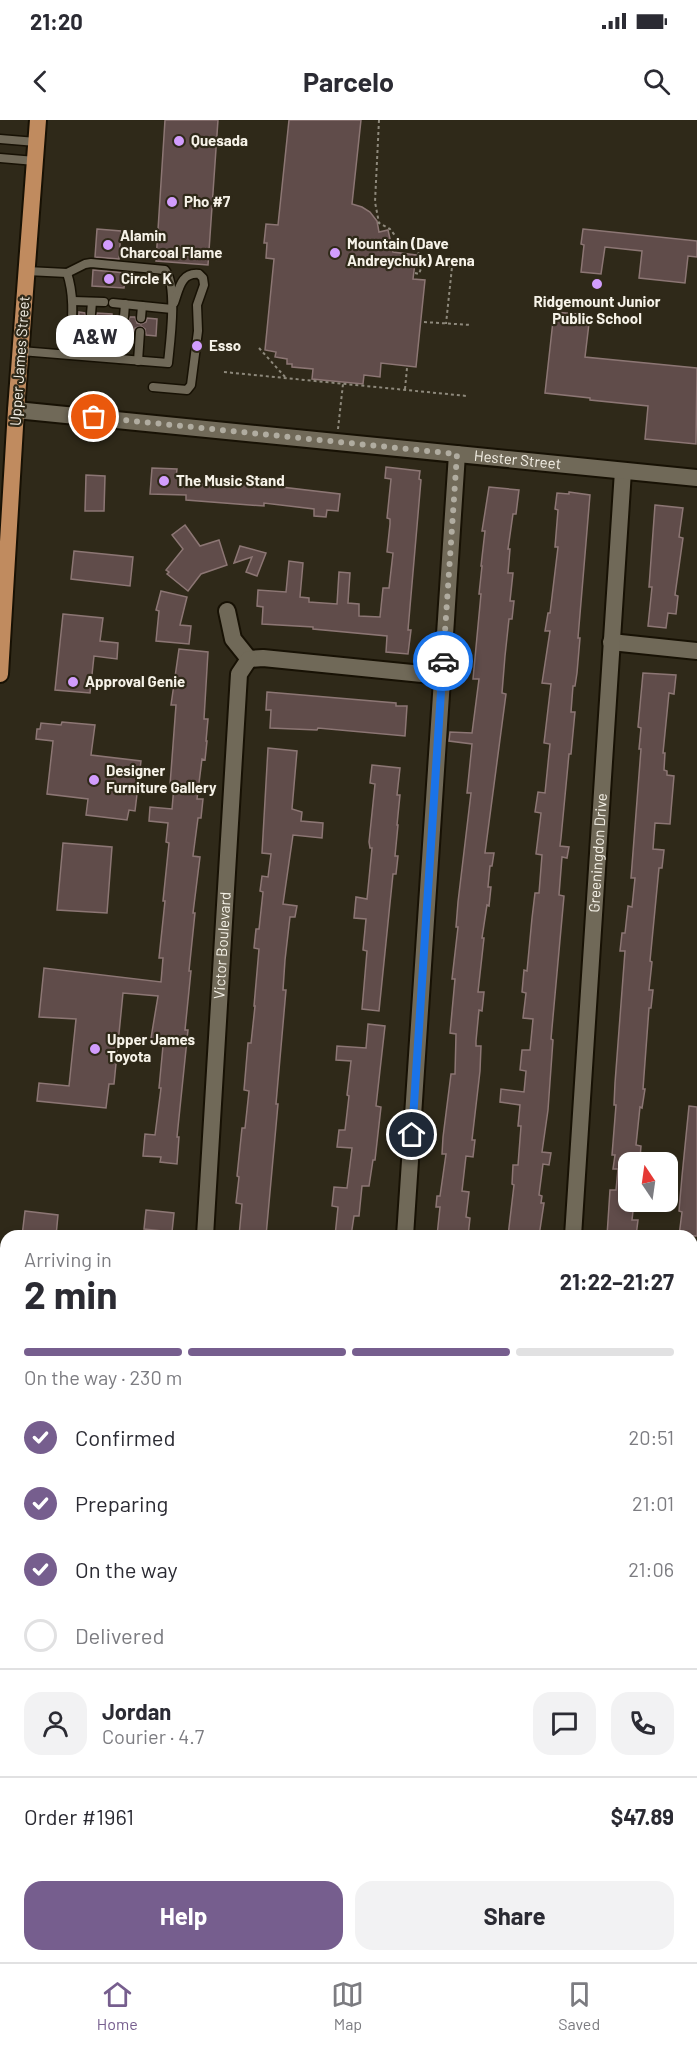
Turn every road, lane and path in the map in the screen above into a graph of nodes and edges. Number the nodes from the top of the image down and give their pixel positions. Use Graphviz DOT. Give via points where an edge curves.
graph roads {
  1 [pos="38,120"];
  2 [pos="379,120"];
  3 [pos="0,139"];
  4 [pos="36,142"];
  5 [pos="0,158"];
  6 [pos="35,161"];
  7 [pos="425,260"];
  8 [pos="27,271"];
  9 [pos="67,273"];
  10 [pos="415,273"];
  11 [pos="73,300"];
  12 [pos="92,302"];
  13 [pos="125,304"];
  14 [pos="142,306"];
  15 [pos="172,309"];
  16 [pos="91,314"];
  17 [pos="124,317"];
  18 [pos="141,318"];
  19 [pos="424,322"];
  20 [pos="446,324"];
  21 [pos="471,325"];
  22 [pos="90,330"];
  23 [pos="123,331"];
  24 [pos="140,332"];
  25 [pos="259,348"];
  26 [pos="21,351"];
  27 [pos="70,354"];
  28 [pos="88,356"];
  29 [pos="120,359"];
  30 [pos="138,361"];
  31 [pos="407,368"];
  32 [pos="224,372"];
  33 [pos="286,378"];
  34 [pos="343,384"];
  35 [pos="153,387"];
  36 [pos="405,390"];
  37 [pos="467,396"];
  38 [pos="16,410"];
  39 [pos="336,441"];
  40 [pos="457,454"];
  41 [pos="623,471"];
  42 [pos="697,478"];
  43 [pos="226,611"];
  44 [pos="611,642"];
  45 [pos="697,651"];
  46 [pos="249,659"];
  47 [pos="0,674"];
  48 [pos="442,676"];
  49 [pos="205,1230"];
  50 [pos="405,1230"];
  51 [pos="573,1230"];
  1 -- 4 [label="main road, Upper James Street"];
  2 -- 7 [label="path" via="375,202 379,223 400,242 419,249 418,258"];
  3 -- 4 [label="lane"];
  4 -- 6 [label="main road, Upper James Street"];
  5 -- 6 [label="lane"];
  6 -- 8 [label="main road, Upper James Street"];
  7 -- 10 [label="path" via="419,274"];
  7 -- 20 [label="path" via="452,267"];
  8 -- 9 [label="lane"];
  8 -- 26 [label="main road, Upper James Street"];
  9 -- 11 [label="lane"];
  9 -- 15 [label="lane" via="92,263 165,270 169,275"];
  11 -- 12 [label="lane"];
  11 -- 27 [label="lane"];
  12 -- 13 [label="lane"];
  12 -- 16 [label="lane"];
  13 -- 14 [label="lane"];
  13 -- 17 [label="lane"];
  14 -- 15 [label="lane"];
  14 -- 18 [label="lane"];
  15 -- 30 [label="lane" via="168,363"];
  15 -- 35 [label="lane" via="181,282 186,276 199,274 204,285 197,305 191,385 180,391"];
  19 -- 20 [label="path"];
  20 -- 21 [label="path"];
  22 -- 28 [label="lane"];
  23 -- 29 [label="lane"];
  24 -- 30 [label="lane"];
  25 -- 33 [label="path"];
  26 -- 27 [label="lane"];
  26 -- 38 [label="main road, Upper James Street"];
  27 -- 28 [label="lane"];
  28 -- 29 [label="lane"];
  29 -- 30 [label="lane"];
  31 -- 36 [label="path"];
  32 -- 33 [label="path"];
  33 -- 34 [label="path"];
  34 -- 36 [label="path"];
  34 -- 39 [label="path"];
  36 -- 37 [label="path"];
  38 -- 39 [label="street, Hester Street"];
  38 -- 47 [label="main road, Upper James Street"];
  39 -- 40 [label="street, Hester Street"];
  40 -- 41 [label="street, Hester Street"];
  40 -- 48 [label="street"];
  41 -- 42 [label="street, Hester Street"];
  41 -- 44 [label="street, Greeningdon Drive"];
  43 -- 46 [label="street" via="233,639"];
  44 -- 45 [label="street"];
  44 -- 51 [label="street, Greeningdon Drive"];
  46 -- 48 [label="street"];
  46 -- 49 [label="street, Victor Boulevard" via="239,674"];
  48 -- 50 [label="street"];
}
